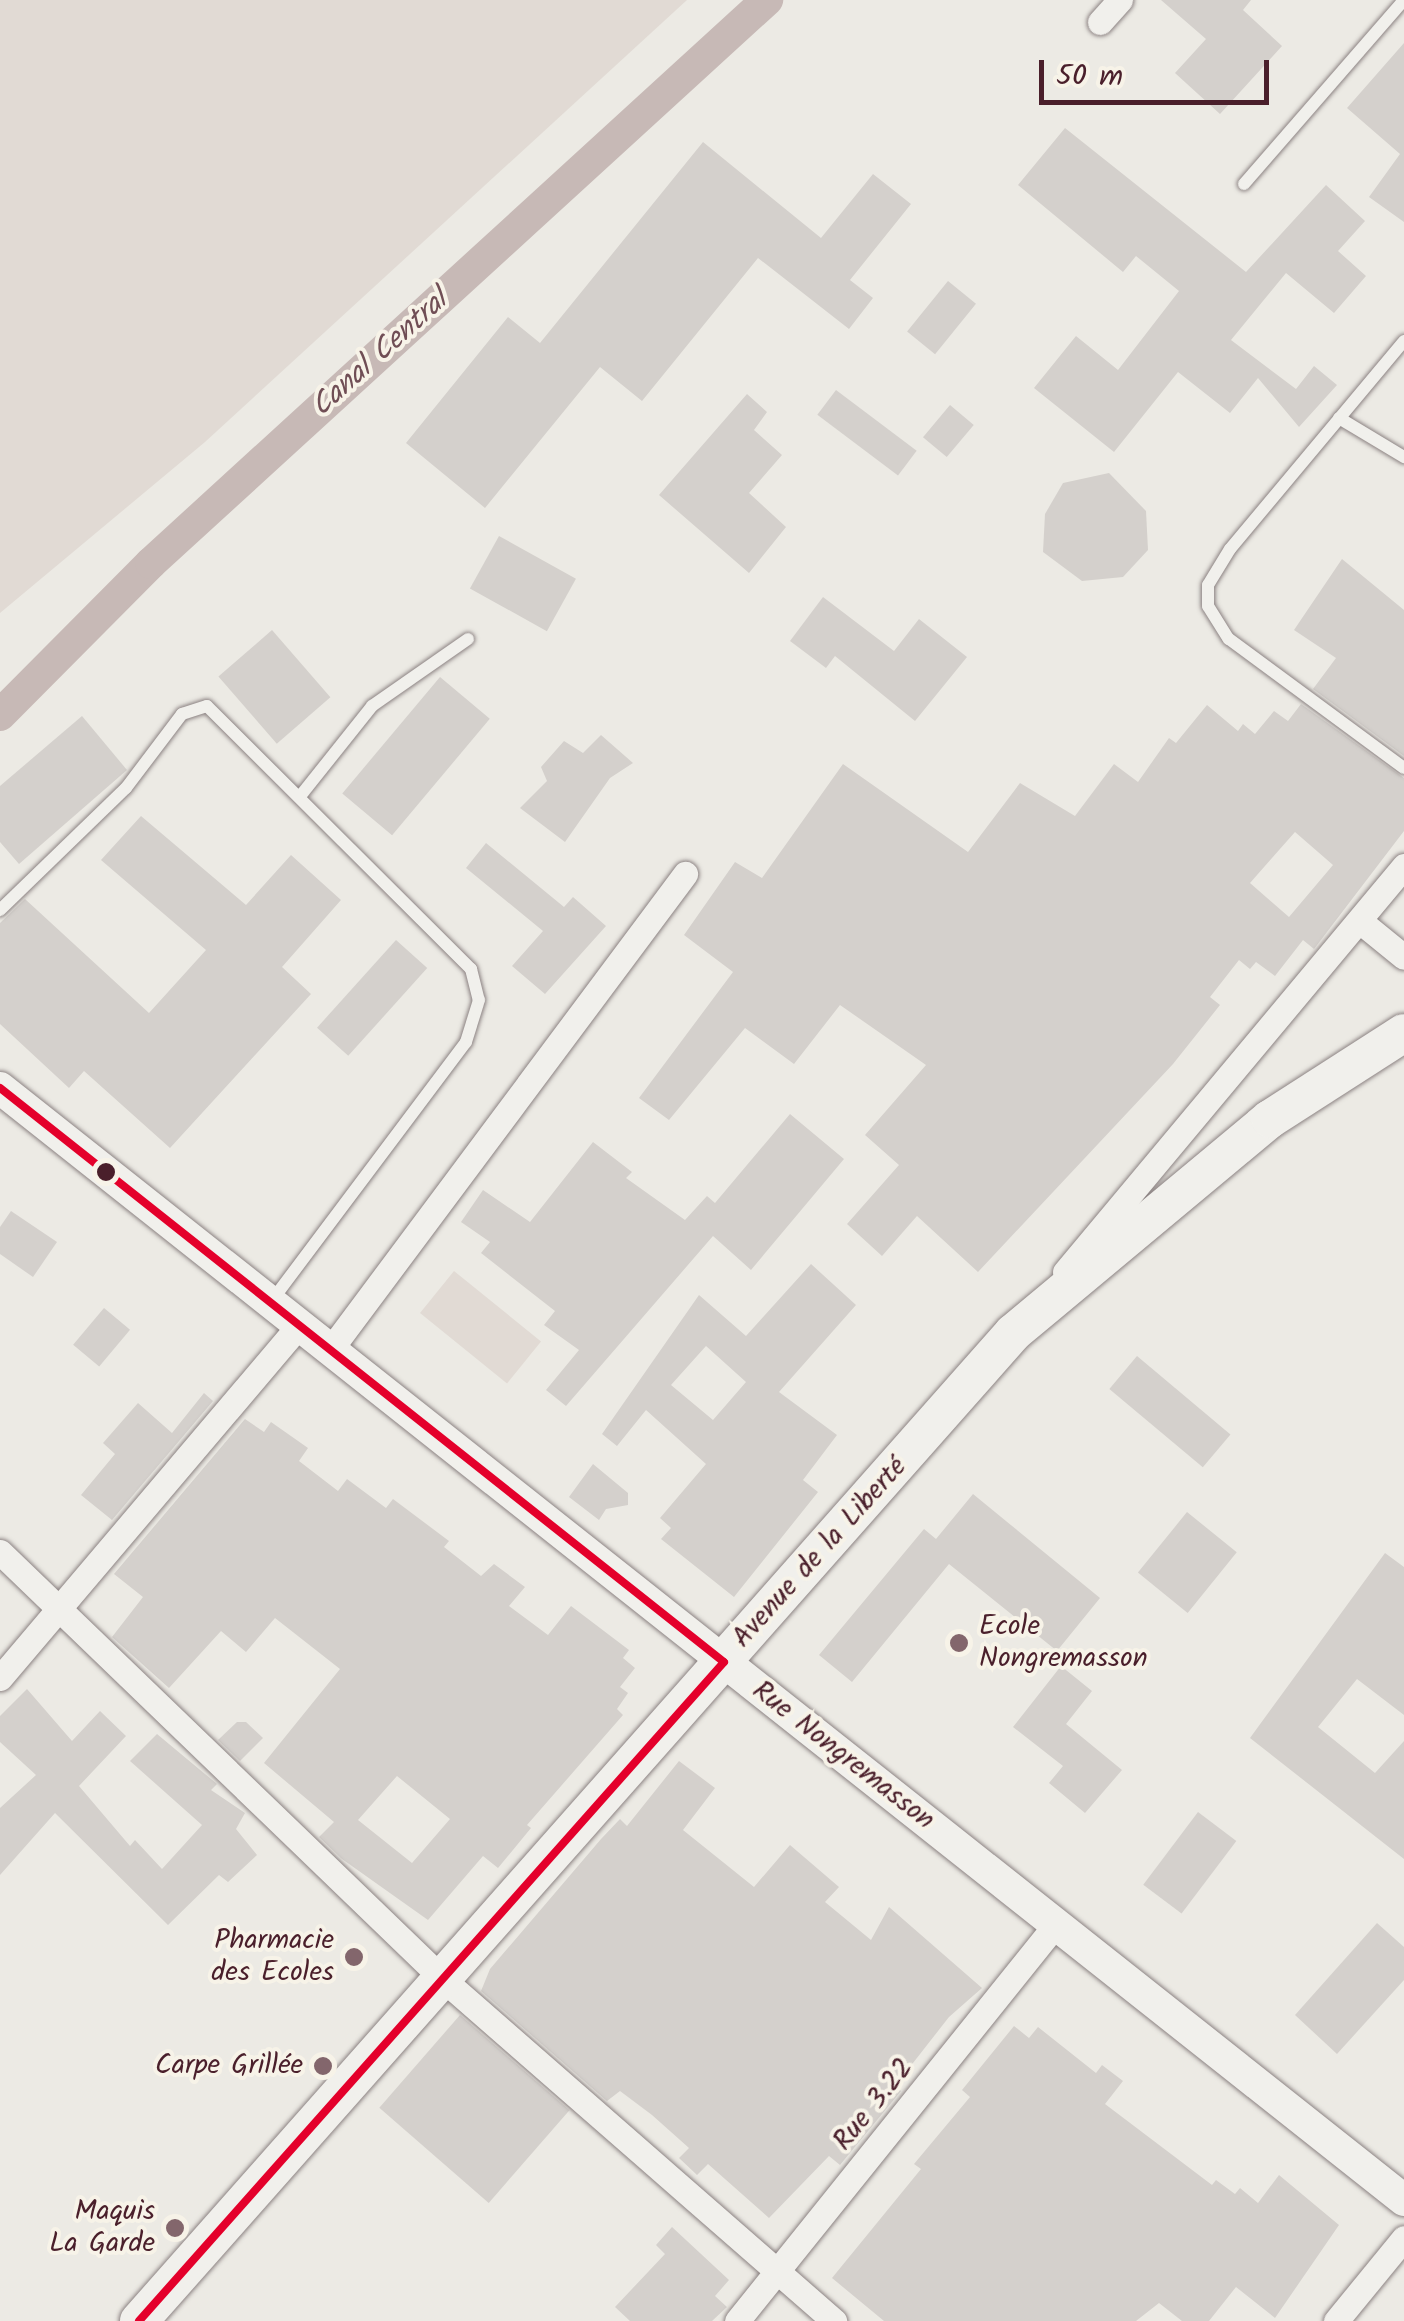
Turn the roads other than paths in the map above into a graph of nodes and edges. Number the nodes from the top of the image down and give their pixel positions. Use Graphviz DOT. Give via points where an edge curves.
graph roads {
  1 [pos="1120,0"];
  2 [pos="1404,0"];
  3 [pos="1100,22"];
  4 [pos="1244,184"];
  5 [pos="1404,341"];
  6 [pos="1340,418"];
  7 [pos="1404,457"];
  8 [pos="468,639"];
  9 [pos="1404,768"];
  10 [pos="302,796"];
  11 [pos="1404,866"];
  12 [pos="685,874"];
  13 [pos="0,910"];
  14 [pos="1361,922"];
  15 [pos="1404,957"];
  16 [pos="1404,1033"];
  17 [pos="0,1088"];
  18 [pos="269,1304"];
  19 [pos="298,1326"];
  20 [pos="1013,1333"];
  21 [pos="330,1350"];
  22 [pos="0,1552"];
  23 [pos="63,1609"];
  24 [pos="724,1662"];
  25 [pos="0,1678"];
  26 [pos="1056,1924"];
  27 [pos="445,1981"];
  28 [pos="1404,2200"];
  29 [pos="1404,2238"];
  30 [pos="779,2271"];
  31 [pos="139,2321"];
  32 [pos="737,2321"];
  33 [pos="834,2321"];
  34 [pos="1336,2321"];
  1 -- 3 [label="street"];
  2 -- 4 [label="lane"];
  5 -- 6 [label="lane"];
  6 -- 7 [label="lane"];
  6 -- 9 [label="lane" via="1230,549 1208,584 1208,606 1229,639"];
  8 -- 10 [label="lane" via="372,706"];
  10 -- 13 [label="lane" via="207,706 196,705 126,788"];
  10 -- 18 [label="lane" via="471,969 479,1000 466,1042"];
  11 -- 14 [label="street"];
  12 -- 21 [label="street"];
  14 -- 15 [label="street"];
  14 -- 20 [label="street"];
  16 -- 20 [label="main road, Avenue de la Liberté" via="1270,1119"];
  17 -- 18 [label="street, Rue Nongremasson"];
  18 -- 19 [label="street, Rue Nongremasson"];
  19 -- 21 [label="street, Rue Nongremasson"];
  19 -- 23 [label="street"];
  20 -- 24 [label="main road, Avenue de la Liberté"];
  21 -- 24 [label="street, Rue Nongremasson"];
  22 -- 23 [label="street"];
  23 -- 25 [label="street"];
  23 -- 27 [label="street"];
  24 -- 26 [label="street, Rue Nongremasson"];
  24 -- 27 [label="main road, Avenue de la Liberté"];
  26 -- 28 [label="street, Rue Nongremasson"];
  26 -- 30 [label="street, Rue 3.22"];
  27 -- 30 [label="street"];
  27 -- 31 [label="main road, Avenue de la Liberté"];
  29 -- 34 [label="street"];
  30 -- 32 [label="street, Rue 3.22"];
  30 -- 33 [label="street"];
}
